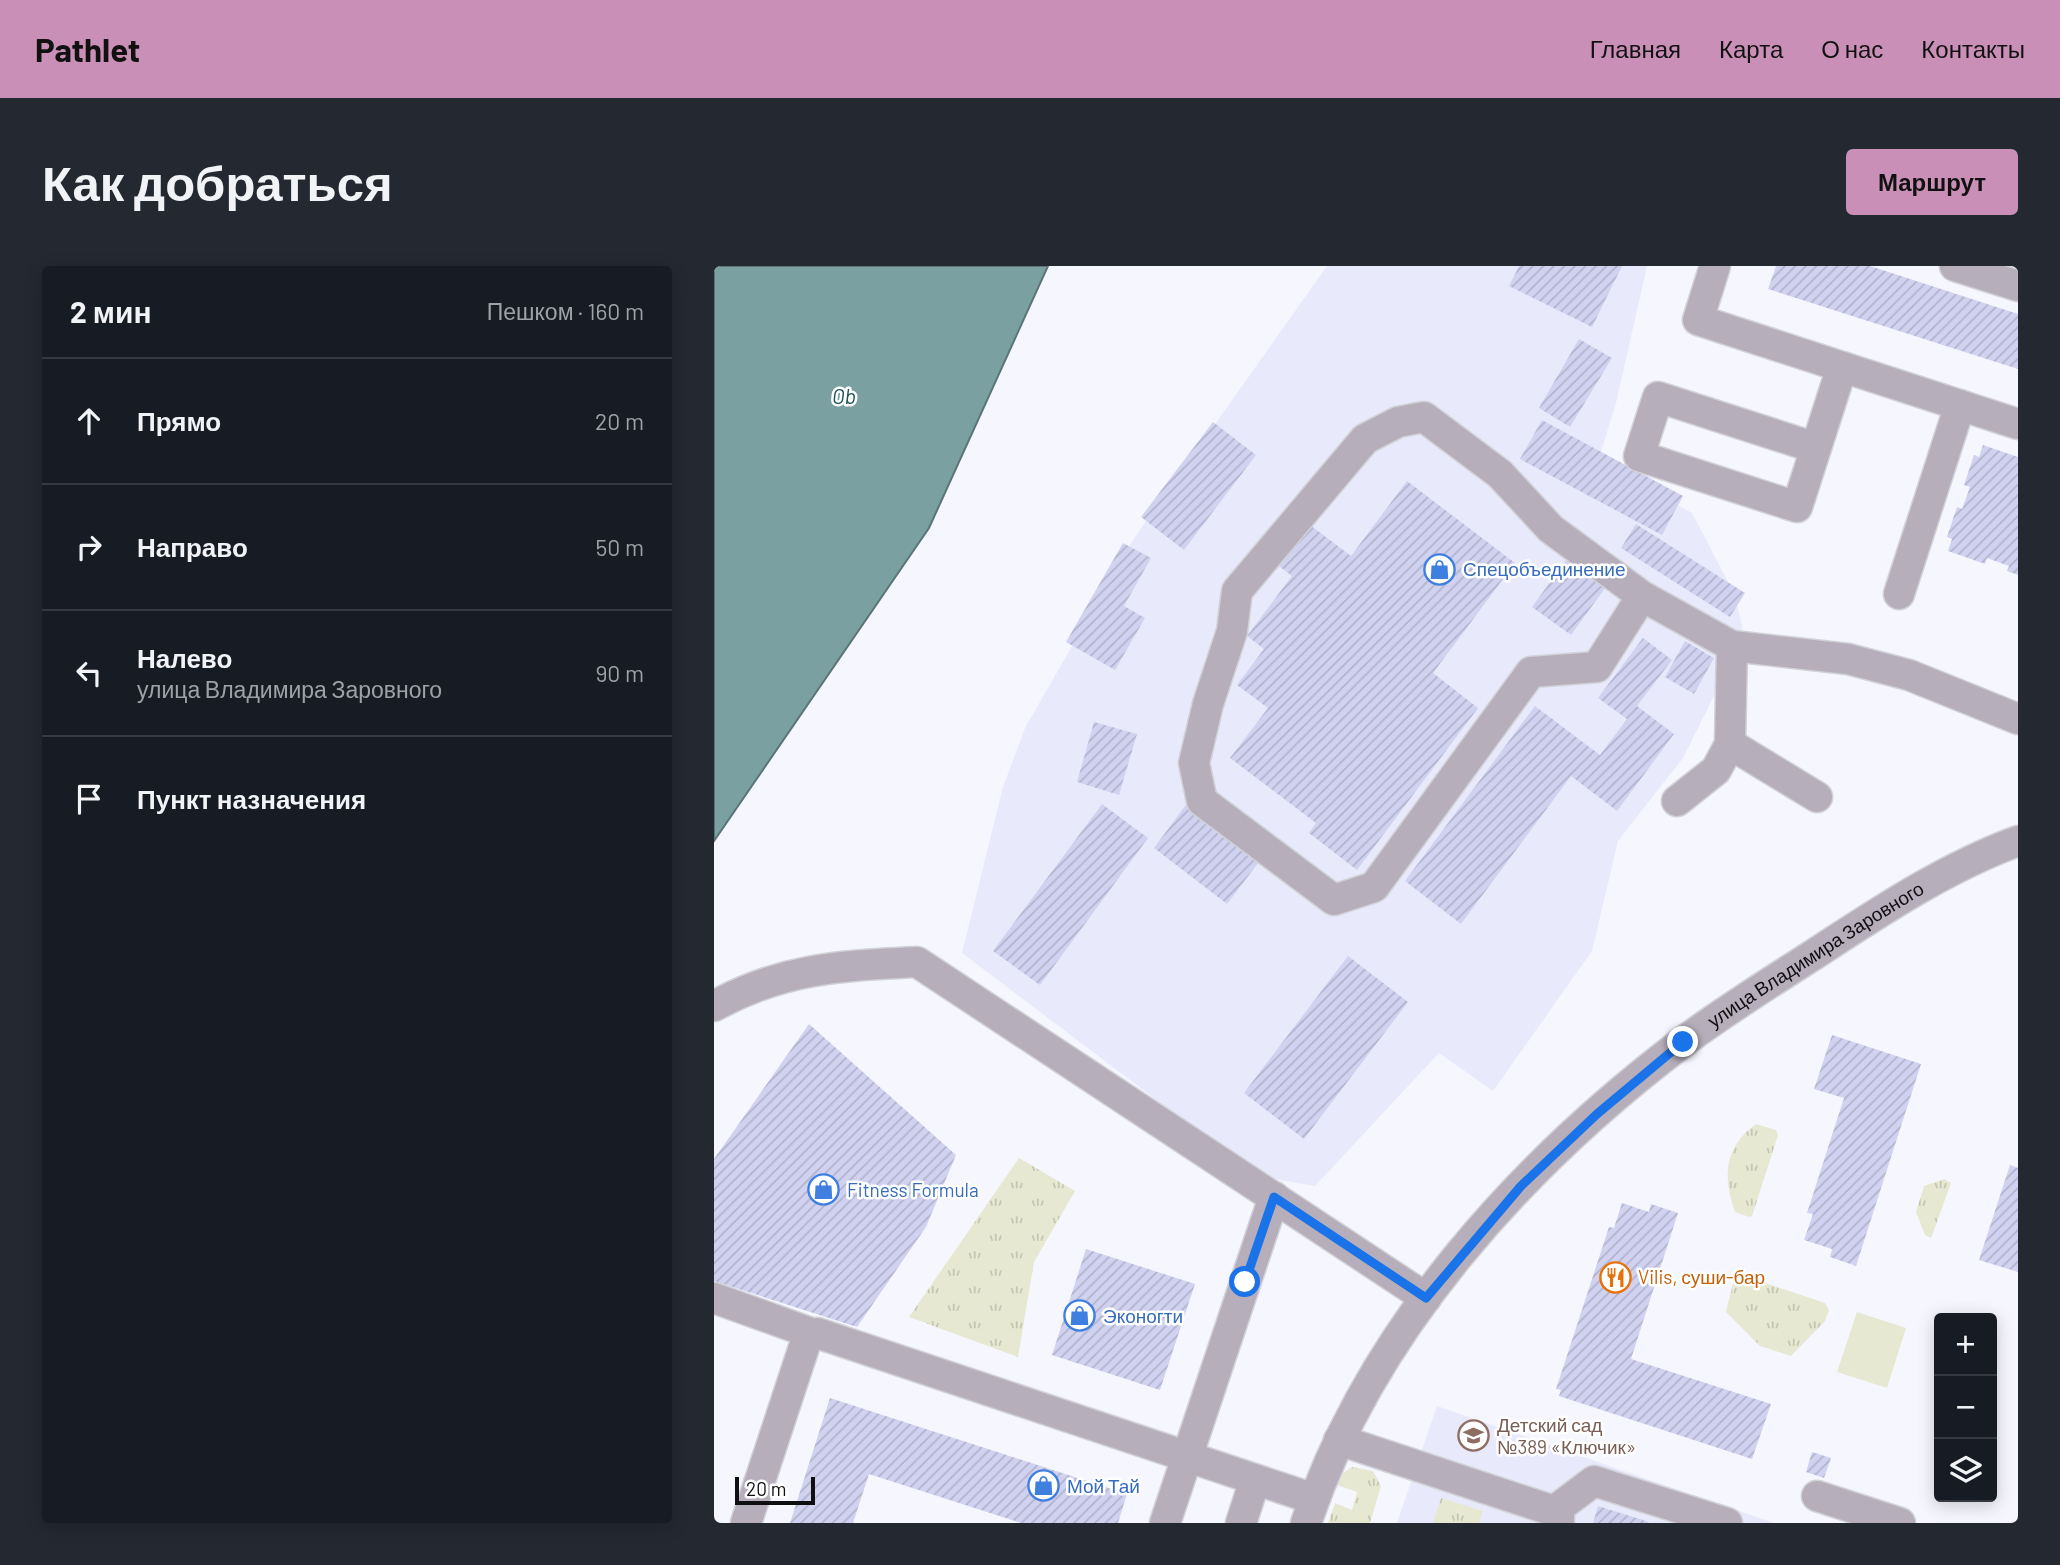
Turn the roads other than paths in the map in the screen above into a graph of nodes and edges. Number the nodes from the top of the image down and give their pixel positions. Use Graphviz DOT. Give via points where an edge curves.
graph roads {
  1 [pos="1715,266"];
  2 [pos="1955,266"];
  3 [pos="2018,286"];
  4 [pos="1842,367"];
  5 [pos="1960,405"];
  6 [pos="2018,424"];
  7 [pos="1816,448"];
  8 [pos="1899,593"];
  9 [pos="1642,596"];
  10 [pos="1732,646"];
  11 [pos="2018,719"];
  12 [pos="1730,744"];
  13 [pos="1816,797"];
  14 [pos="1677,801"];
  15 [pos="2018,841"];
  16 [pos="714,1006"];
  17 [pos="1274,1197"];
  18 [pos="714,1298"];
  19 [pos="1426,1298"];
  20 [pos="811,1333"];
  21 [pos="1339,1440"];
  22 [pos="1187,1457"];
  23 [pos="1255,1479"];
  24 [pos="1817,1496"];
  25 [pos="1310,1511"];
  26 [pos="1556,1517"];
  27 [pos="746,1523"];
  28 [pos="1165,1523"];
  29 [pos="1241,1523"];
  30 [pos="1727,1523"];
  31 [pos="1900,1523"];
  1 -- 4 [label="street" via="1698,320"];
  2 -- 3 [label="street"];
  4 -- 5 [label="street"];
  4 -- 7 [label="street"];
  5 -- 6 [label="street"];
  5 -- 8 [label="street"];
  7 -- 7 [label="street" via="1797,507 1639,456 1658,397"];
  9 -- 9 [label="street" via="1551,529 1500,474 1424,416 1398,422 1365,439 1237,591 1232,631 1194,764 1202,801 1334,900 1374,887 1531,673 1597,667"];
  9 -- 10 [label="street"];
  10 -- 11 [label="street" via="1848,660 1909,675"];
  10 -- 12 [label="street"];
  12 -- 13 [label="street"];
  12 -- 14 [label="street" via="1716,769"];
  15 -- 19 [label="street, улица Владимира Заровного" via="1873,916 1683,1042 1521,1186"];
  16 -- 17 [label="street" via="783,976 842,966 917,962"];
  17 -- 19 [label="street"];
  17 -- 22 [label="street"];
  18 -- 20 [label="street"];
  19 -- 21 [label="street, улица Владимира Заровного"];
  20 -- 22 [label="street"];
  20 -- 27 [label="street"];
  21 -- 25 [label="street, улица Владимира Заровного"];
  21 -- 26 [label="street"];
  22 -- 23 [label="street"];
  22 -- 28 [label="street"];
  23 -- 25 [label="street"];
  23 -- 29 [label="street"];
  24 -- 31 [label="street"];
  26 -- 30 [label="street" via="1588,1483 1599,1481"];
}
